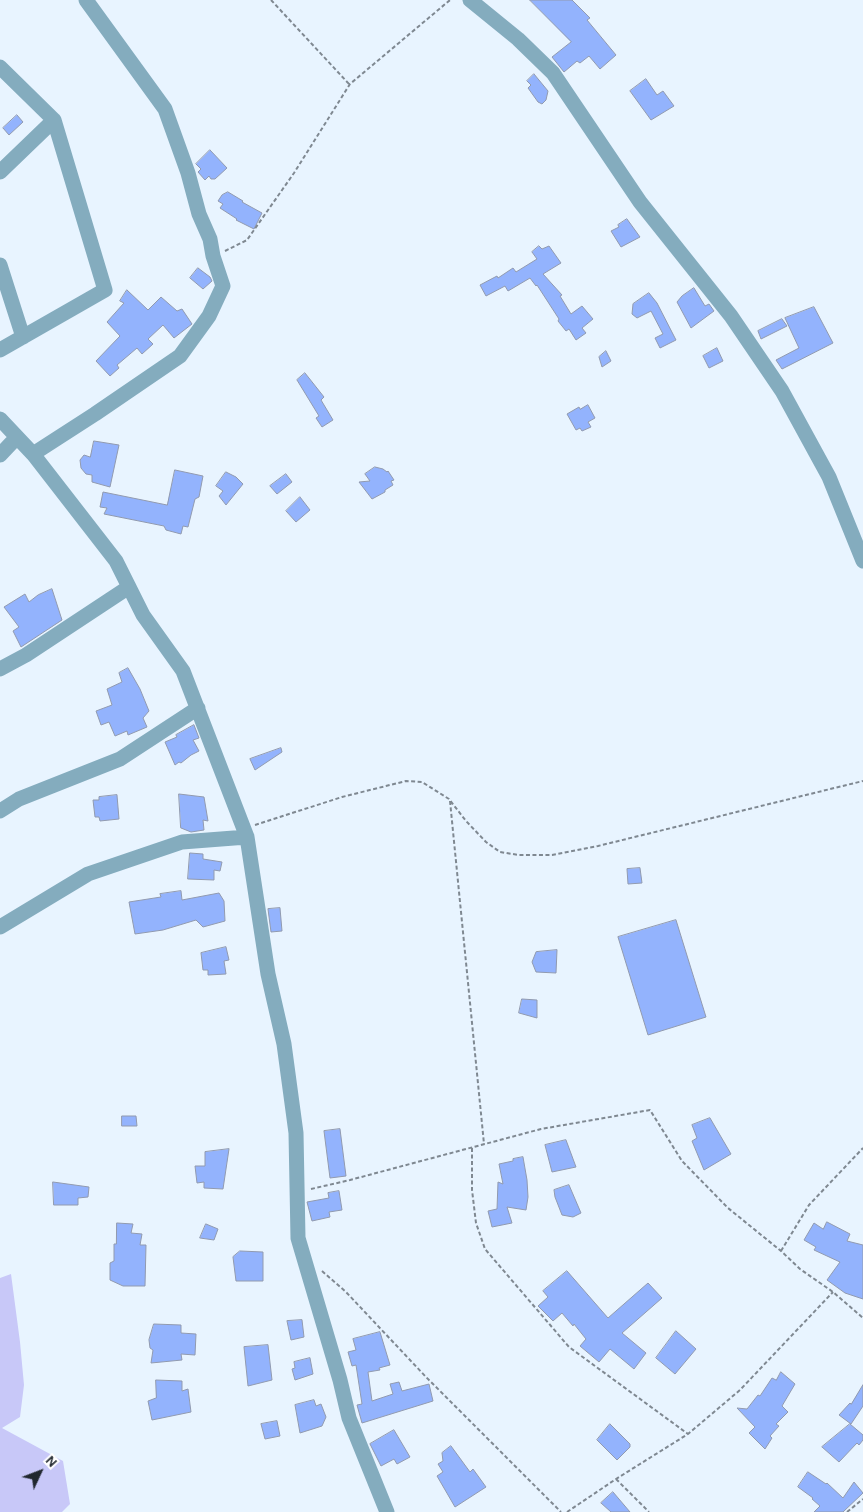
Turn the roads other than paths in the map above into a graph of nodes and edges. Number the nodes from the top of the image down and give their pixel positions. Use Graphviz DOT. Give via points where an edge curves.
graph roads {
  1 [pos="470,0"];
  2 [pos="89,1"];
  3 [pos="0,67"];
  4 [pos="54,120"];
  5 [pos="0,172"];
  6 [pos="0,265"];
  7 [pos="23,337"];
  8 [pos="0,350"];
  9 [pos="0,418"];
  10 [pos="17,437"];
  11 [pos="33,454"];
  12 [pos="0,455"];
  13 [pos="863,560"];
  14 [pos="129,587"];
  15 [pos="0,669"];
  16 [pos="198,708"];
  17 [pos="0,811"];
  18 [pos="245,833"];
  19 [pos="0,928"];
  20 [pos="387,1512"];
  1 -- 13 [label="street" via="553,73 640,202 731,316 782,391 824,469"];
  2 -- 11 [label="street" via="165,109 223,286 209,316 180,356"];
  3 -- 4 [label="street"];
  4 -- 5 [label="street"];
  4 -- 7 [label="street" via="105,290"];
  6 -- 7 [label="street"];
  7 -- 8 [label="street"];
  9 -- 10 [label="street"];
  10 -- 11 [label="street"];
  10 -- 12 [label="street"];
  11 -- 14 [label="street" via="116,561"];
  14 -- 15 [label="street"];
  14 -- 16 [label="street" via="143,615 183,671"];
  16 -- 17 [label="street" via="120,759 19,799"];
  16 -- 18 [label="street"];
  18 -- 19 [label="street" via="182,842 88,874"];
  18 -- 20 [label="street" via="296,1133 298,1238 349,1418"];
}
